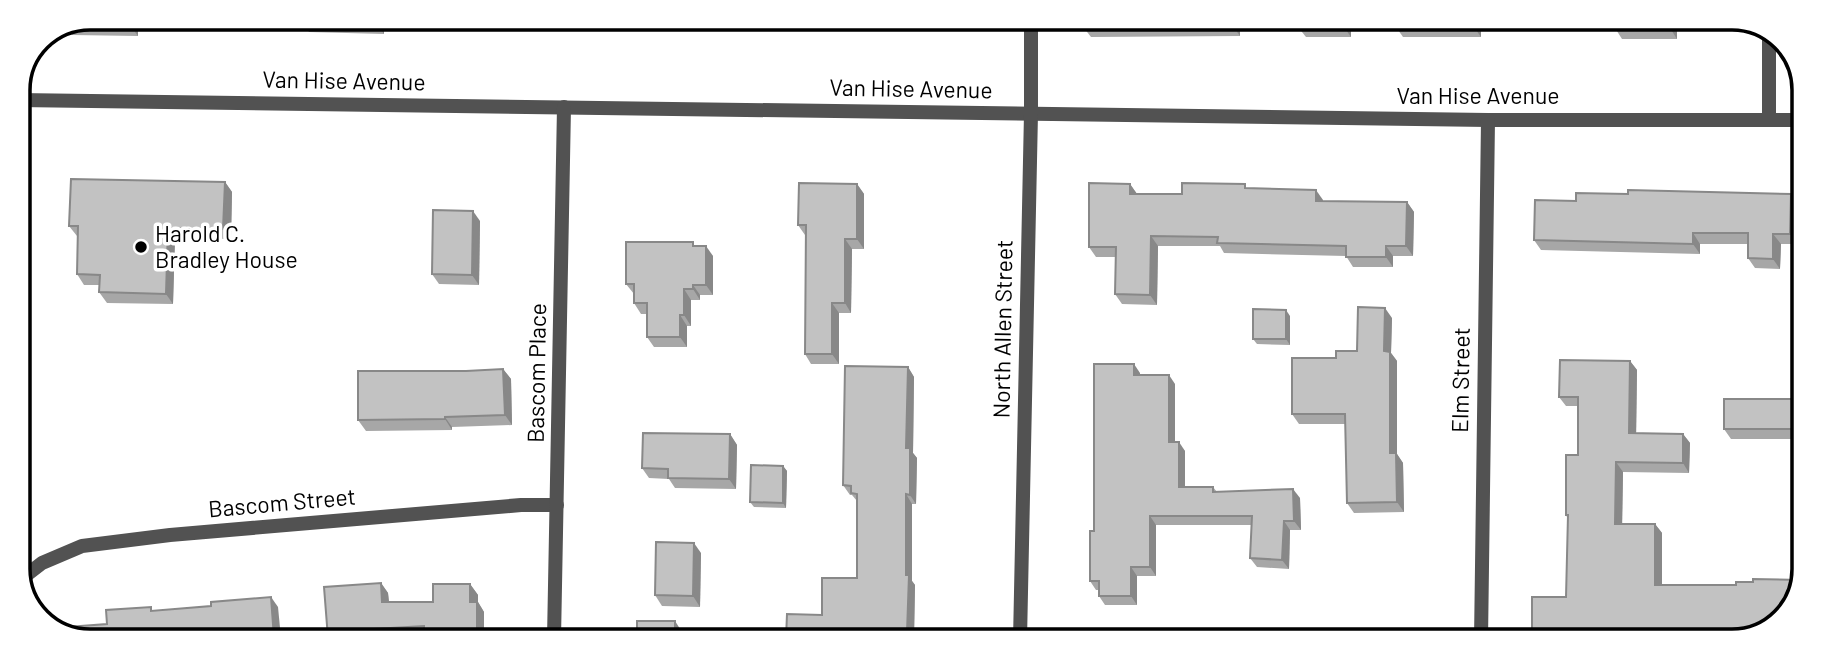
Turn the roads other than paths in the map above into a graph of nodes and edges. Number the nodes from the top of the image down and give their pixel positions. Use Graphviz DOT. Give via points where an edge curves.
graph roads {
  1 [pos="1031,30"];
  2 [pos="1769,42"];
  3 [pos="30,100"];
  4 [pos="564,107"];
  5 [pos="1031,113"];
  6 [pos="1488,120"];
  7 [pos="1769,120"];
  8 [pos="1792,120"];
  9 [pos="558,505"];
  10 [pos="30,572"];
  11 [pos="554,629"];
  12 [pos="1020,629"];
  13 [pos="1481,629"];
  1 -- 5 [label="street, North Allen Street"];
  2 -- 7 [label="street"];
  3 -- 4 [label="street, Van Hise Avenue"];
  4 -- 5 [label="street, Van Hise Avenue"];
  4 -- 9 [label="street, Bascom Place"];
  5 -- 6 [label="street, Van Hise Avenue"];
  5 -- 12 [label="street, North Allen Street"];
  6 -- 7 [label="street, Van Hise Avenue"];
  6 -- 13 [label="street, Elm Street"];
  7 -- 8 [label="street, Van Hise Avenue"];
  9 -- 10 [label="street, Bascom Street" via="82,546"];
  9 -- 11 [label="street, Bascom Place"];
}
